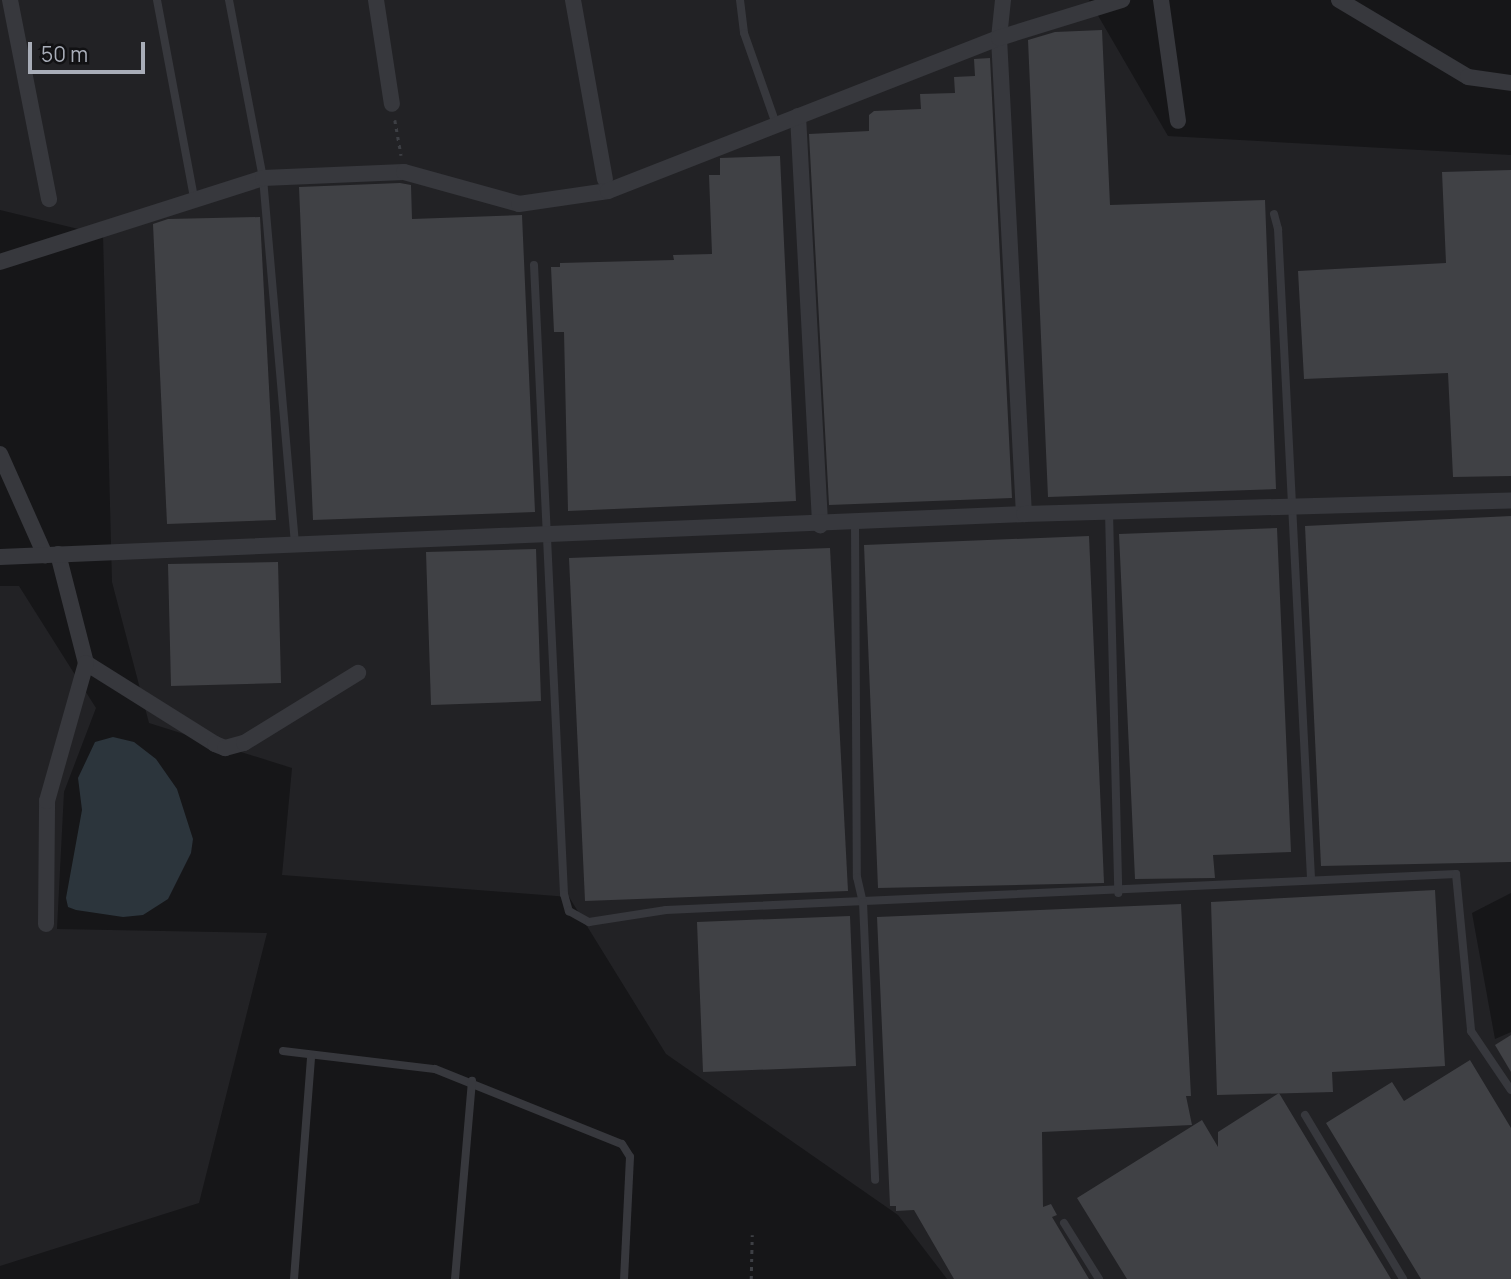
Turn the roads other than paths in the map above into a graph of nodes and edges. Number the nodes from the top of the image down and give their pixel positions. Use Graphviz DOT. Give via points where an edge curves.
graph roads {
  1 [pos="10,0"];
  2 [pos="157,0"];
  3 [pos="229,0"];
  4 [pos="376,0"];
  5 [pos="573,0"];
  6 [pos="740,0"];
  7 [pos="1003,0"];
  8 [pos="1122,0"];
  9 [pos="1161,0"];
  10 [pos="1339,0"];
  11 [pos="999,38"];
  12 [pos="1511,83"];
  13 [pos="393,104"];
  14 [pos="798,116"];
  15 [pos="1178,121"];
  16 [pos="776,124"];
  17 [pos="263,178"];
  18 [pos="605,179"];
  19 [pos="194,198"];
  20 [pos="49,199"];
  21 [pos="1274,214"];
  22 [pos="0,262"];
  23 [pos="534,265"];
  24 [pos="0,454"];
  25 [pos="1511,500"];
  26 [pos="1289,507"];
  27 [pos="1109,512"];
  28 [pos="1024,514"];
  29 [pos="855,524"];
  30 [pos="820,525"];
  31 [pos="547,537"];
  32 [pos="295,545"];
  33 [pos="52,554"];
  34 [pos="0,556"];
  35 [pos="86,663"];
  36 [pos="358,673"];
  37 [pos="1311,878"];
  38 [pos="1118,893"];
  39 [pos="863,902"];
  40 [pos="46,924"];
  41 [pos="282,1051"];
  42 [pos="311,1057"];
  43 [pos="472,1081"];
  44 [pos="1511,1090"];
  45 [pos="1304,1115"];
  46 [pos="875,1180"];
  47 [pos="1064,1223"];
  48 [pos="294,1279"];
  49 [pos="455,1279"];
  50 [pos="624,1279"];
  51 [pos="1099,1279"];
  52 [pos="1403,1279"];
  1 -- 20 [label="street"];
  2 -- 19 [label="lane"];
  3 -- 17 [label="lane"];
  4 -- 13 [label="street"];
  5 -- 18 [label="street"];
  6 -- 16 [label="lane" via="744,33"];
  7 -- 11 [label="street"];
  8 -- 11 [label="street"];
  9 -- 15 [label="street"];
  10 -- 12 [label="street" via="1468,77"];
  11 -- 14 [label="street"];
  11 -- 28 [label="street"];
  14 -- 16 [label="street"];
  14 -- 30 [label="street"];
  16 -- 17 [label="street" via="607,191 519,204 404,172"];
  17 -- 19 [label="street"];
  17 -- 32 [label="lane"];
  19 -- 22 [label="street"];
  21 -- 26 [label="lane"];
  23 -- 31 [label="lane"];
  24 -- 33 [label="street"];
  25 -- 26 [label="street"];
  26 -- 27 [label="street"];
  26 -- 37 [label="lane"];
  27 -- 28 [label="street"];
  27 -- 38 [label="lane"];
  28 -- 29 [label="street"];
  29 -- 30 [label="street"];
  29 -- 39 [label="lane" via="857,877"];
  30 -- 31 [label="street"];
  31 -- 32 [label="street"];
  31 -- 39 [label="lane" via="564,894 569,912 589,922 666,911"];
  32 -- 33 [label="street"];
  33 -- 34 [label="street"];
  33 -- 35 [label="street"];
  35 -- 36 [label="street" via="196,735 225,747 244,743"];
  35 -- 40 [label="street" via="47,801"];
  37 -- 38 [label="lane"];
  37 -- 44 [label="lane" via="1456,874 1471,1031"];
  38 -- 39 [label="lane"];
  39 -- 46 [label="lane"];
  41 -- 42 [label="lane"];
  42 -- 43 [label="lane" via="422,1067"];
  42 -- 48 [label="lane"];
  43 -- 49 [label="lane"];
  43 -- 50 [label="lane" via="622,1144 630,1157"];
  45 -- 52 [label="lane"];
  47 -- 51 [label="lane"];
}
